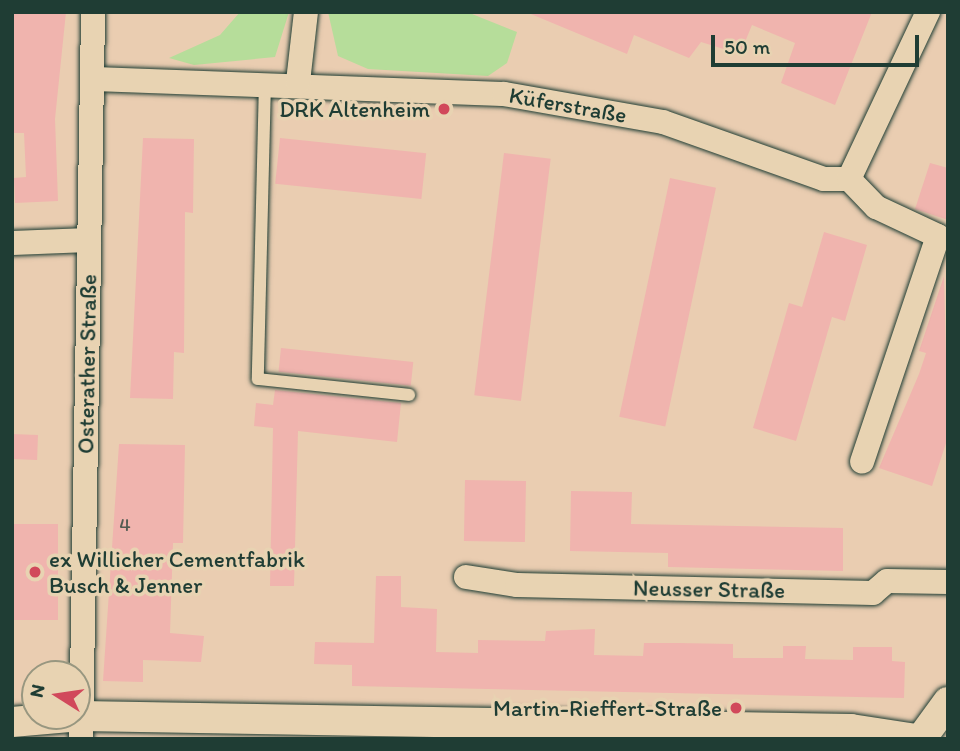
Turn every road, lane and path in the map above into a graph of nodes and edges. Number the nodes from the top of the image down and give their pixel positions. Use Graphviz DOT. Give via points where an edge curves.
graph roads {
  1 [pos="93,12"];
  2 [pos="306,12"];
  3 [pos="928,12"];
  4 [pos="93,79"];
  5 [pos="264,82"];
  6 [pos="298,82"];
  7 [pos="849,179"];
  8 [pos="89,240"];
  9 [pos="12,243"];
  10 [pos="409,395"];
  11 [pos="862,462"];
  12 [pos="466,577"];
  13 [pos="948,582"];
  14 [pos="82,660"];
  15 [pos="948,702"];
  16 [pos="91,727"];
  17 [pos="919,739"];
  1 -- 4 [label="street, Osterather Straße"];
  2 -- 6 [label="street"];
  3 -- 7 [label="street"];
  4 -- 5 [label="street, Küferstraße"];
  4 -- 8 [label="street, Osterather Straße"];
  5 -- 6 [label="street, Küferstraße"];
  5 -- 10 [label="lane" via="258,379"];
  6 -- 7 [label="street, Küferstraße" via="503,94 636,117 824,179"];
  7 -- 11 [label="street" via="876,207 938,236"];
  8 -- 9 [label="street"];
  8 -- 14 [label="street, Osterather Straße"];
  12 -- 13 [label="street, Neusser Straße" via="517,585 873,593 887,581"];
  15 -- 17 [label="street"];
  16 -- 17 [label="street" via="851,729"];
}
